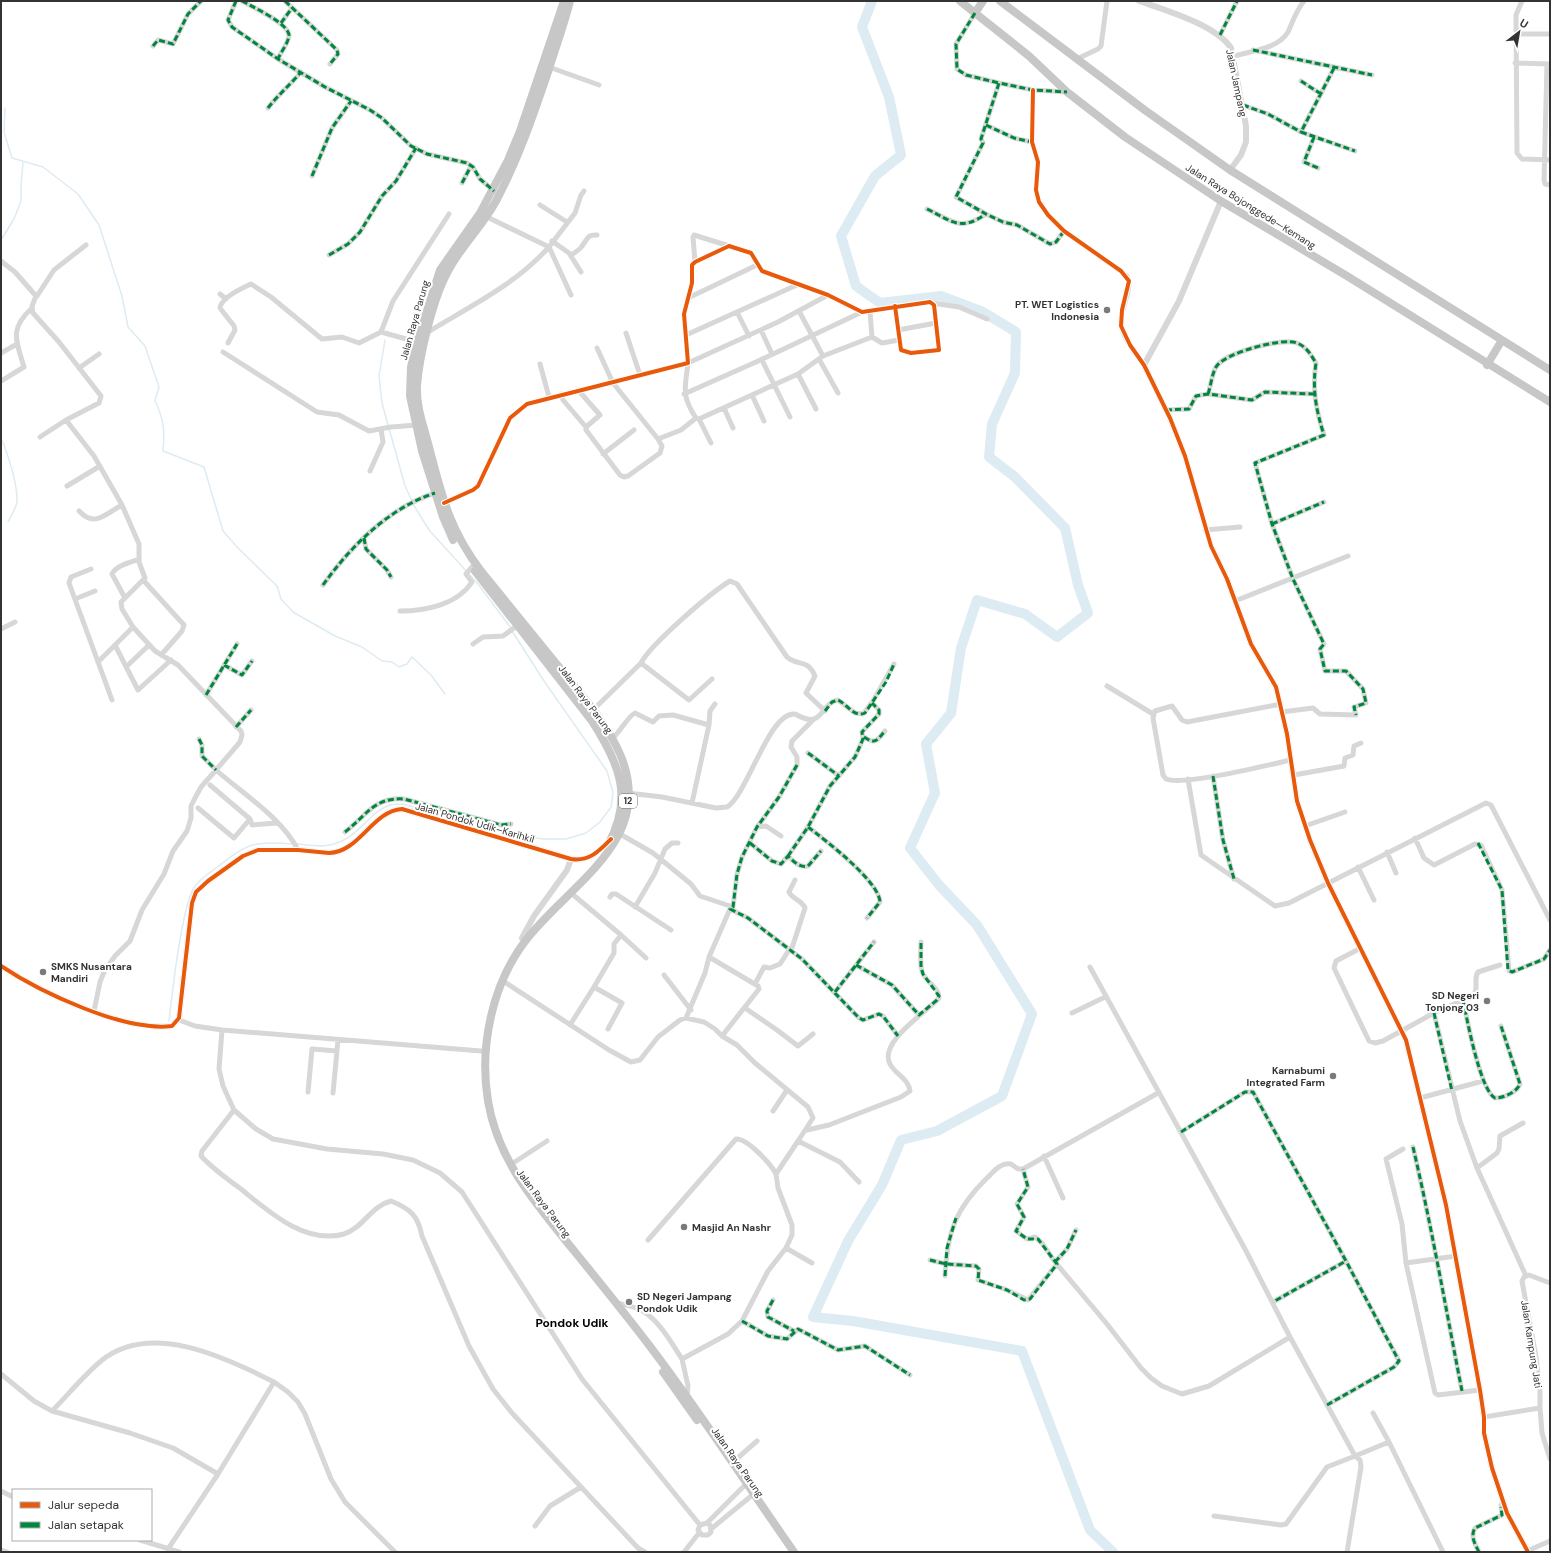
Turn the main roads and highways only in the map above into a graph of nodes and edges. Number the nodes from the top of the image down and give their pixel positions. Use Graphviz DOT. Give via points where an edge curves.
graph roads {
  1 [pos="564,1"];
  2 [pos="570,1"];
  3 [pos="960,1"];
  4 [pos="983,1"];
  5 [pos="1000,1"];
  6 [pos="975,13"];
  7 [pos="484,215"];
  8 [pos="1502,340"];
  9 [pos="1487,365"];
  10 [pos="1550,370"];
  11 [pos="1550,402"];
  12 [pos="420,425"];
  13 [pos="553,665"];
  14 [pos="615,1304"];
  15 [pos="788,1552"];
  16 [pos="794,1552"];
  1 -- 7 [label="highway, Jalan Raya Parung / 12" via="520,131"];
  2 -- 7 [label="highway, Jalan Raya Parung / 12" via="525,138 512,169"];
  3 -- 6 [label="highway, Jalan Raya Bojonggede—Kemang"];
  4 -- 6 [label="highway"];
  5 -- 8 [label="highway, Jalan Raya Bojonggede—Kemang" via="1146,112 1230,170"];
  6 -- 9 [label="highway, Jalan Raya Bojonggede—Kemang" via="1029,56 1067,92 1125,137 1221,201 1347,276"];
  7 -- 12 [label="highway, Jalan Raya Parung / 12" via="448,272 432,313 417,387"];
  7 -- 12 [label="highway, Jalan Raya Parung / 12" via="440,270 417,342 410,387"];
  8 -- 9 [label="highway"];
  8 -- 10 [label="highway, Jalan Raya Bojonggede—Kemang"];
  9 -- 11 [label="highway, Jalan Raya Bojonggede—Kemang"];
  12 -- 13 [label="highway, Jalan Raya Parung / 12" via="444,503 465,550"];
  12 -- 13 [label="highway, Jalan Raya Parung / 12" via="435,493 451,536 469,571 514,628"];
  13 -- 14 [label="highway, Jalan Raya Parung / 12" via="608,745 615,761 622,800 611,839 595,863 522,938 502,972 483,1025 483,1096 488,1124 497,1150 510,1174 526,1198"];
  13 -- 14 [label="highway, Jalan Raya Parung / 12" via="593,710 612,738 625,769 628,806 620,834 607,855 525,941 503,981 488,1028 484,1073 492,1123 510,1165 530,1196"];
  14 -- 15 [label="highway, Jalan Raya Parung / 12"];
  14 -- 16 [label="highway, Jalan Raya Parung / 12" via="687,1396"];
}
